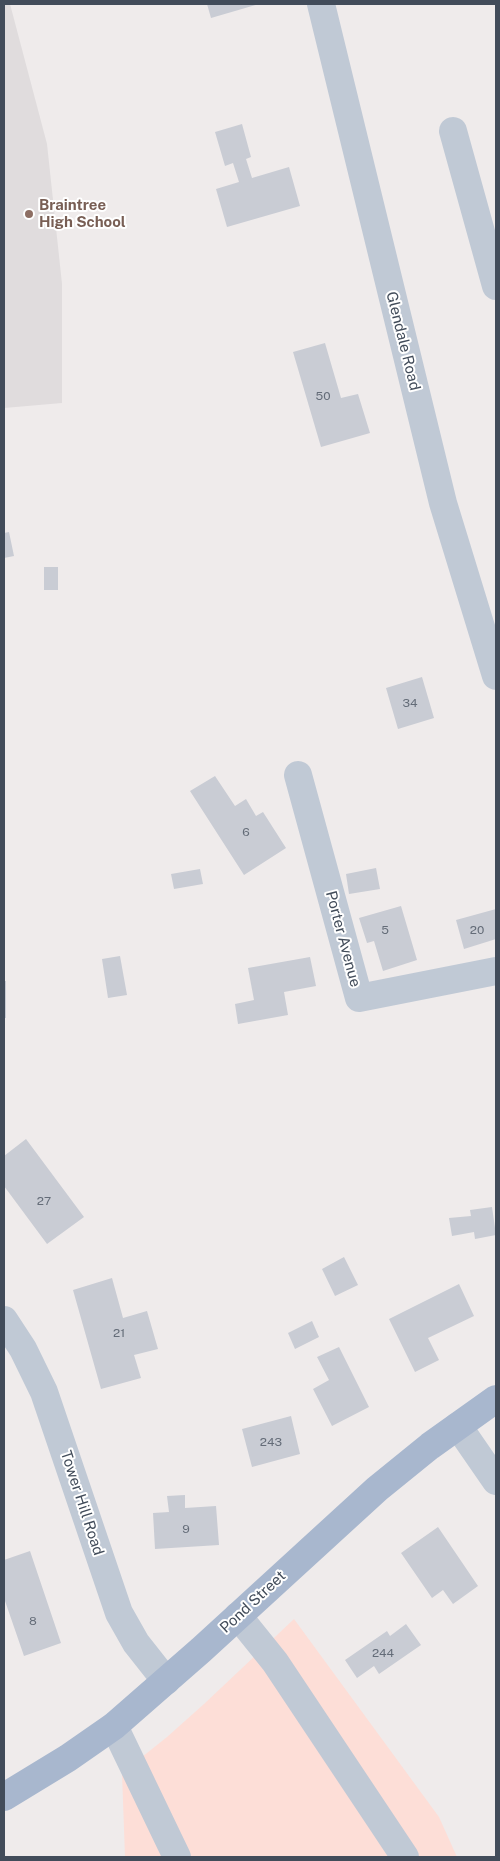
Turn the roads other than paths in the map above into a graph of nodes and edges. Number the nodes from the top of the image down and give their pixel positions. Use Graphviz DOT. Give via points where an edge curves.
graph roads {
  1 [pos="321,4"];
  2 [pos="453,131"];
  3 [pos="490,240"];
  4 [pos="496,286"];
  5 [pos="496,676"];
  6 [pos="298,774"];
  7 [pos="496,971"];
  8 [pos="4,1320"];
  9 [pos="496,1400"];
  10 [pos="458,1426"];
  11 [pos="496,1481"];
  12 [pos="238,1616"];
  13 [pos="166,1681"];
  14 [pos="114,1726"];
  15 [pos="4,1797"];
  16 [pos="400,1856"];
  17 [pos="177,1857"];
  1 -- 5 [label="street, Glendale Road" via="443,503"];
  2 -- 3 [label="street"];
  3 -- 4 [label="street"];
  6 -- 7 [label="street, Porter Avenue" via="359,998"];
  8 -- 13 [label="street, Tower Hill Road" via="23,1349 44,1392 119,1613 136,1643"];
  9 -- 10 [label="main road, Pond Street"];
  10 -- 11 [label="street"];
  10 -- 12 [label="main road, Pond Street" via="377,1489"];
  12 -- 13 [label="main road, Pond Street"];
  12 -- 16 [label="street" via="275,1662"];
  13 -- 14 [label="main road, Pond Street"];
  14 -- 15 [label="main road, Pond Street"];
  14 -- 17 [label="street"];
}
